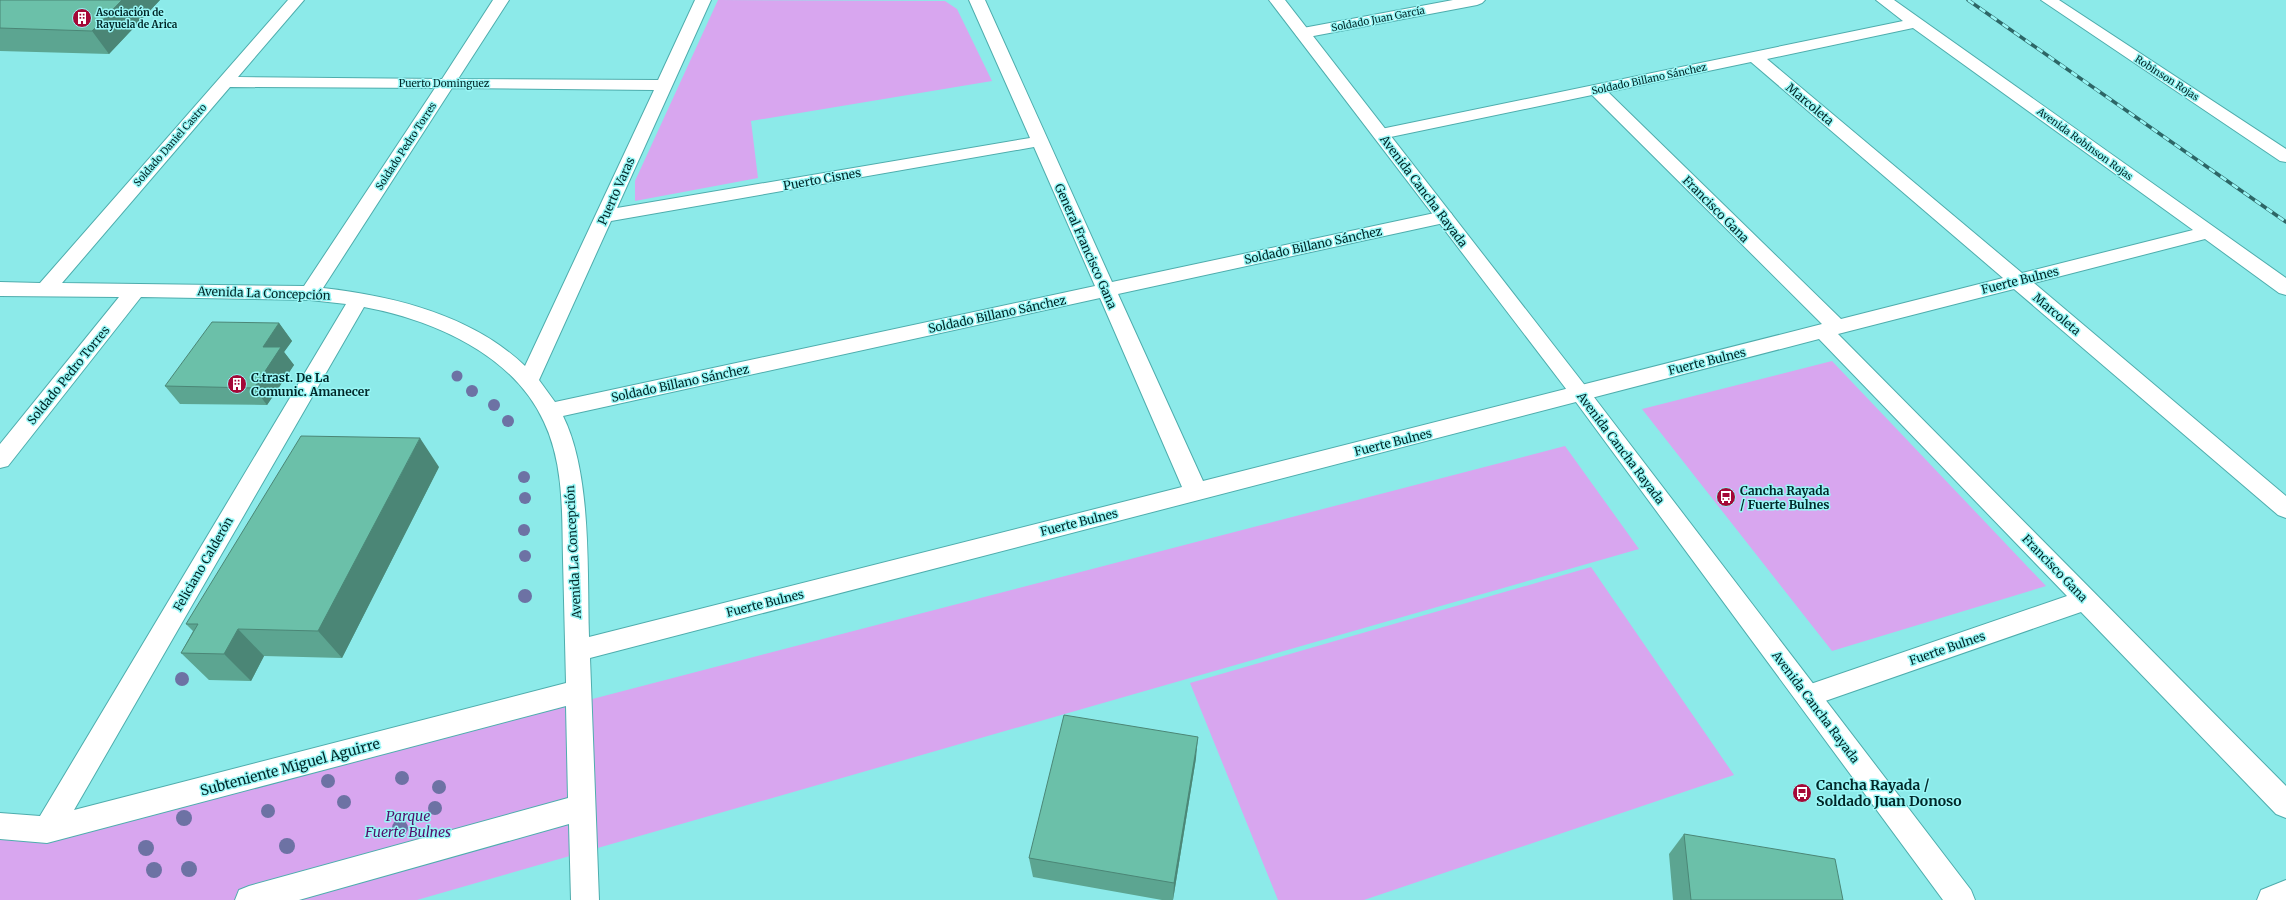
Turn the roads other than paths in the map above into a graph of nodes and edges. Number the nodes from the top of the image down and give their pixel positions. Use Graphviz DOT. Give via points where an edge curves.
graph roads {
  1 [pos="296,0"];
  2 [pos="501,0"];
  3 [pos="703,0"];
  4 [pos="977,0"];
  5 [pos="1277,0"];
  6 [pos="1477,0"];
  7 [pos="1884,0"];
  8 [pos="2049,0"];
  9 [pos="1917,23"];
  10 [pos="1303,33"];
  11 [pos="1755,57"];
  12 [pos="225,82"];
  13 [pos="447,83"];
  14 [pos="664,85"];
  15 [pos="1596,90"];
  16 [pos="1380,134"];
  17 [pos="1040,141"];
  18 [pos="2286,157"];
  19 [pos="605,216"];
  20 [pos="1444,217"];
  21 [pos="2208,232"];
  22 [pos="2018,281"];
  23 [pos="2286,288"];
  24 [pos="0,289"];
  25 [pos="45,290"];
  26 [pos="1106,290"];
  27 [pos="135,291"];
  28 [pos="310,293"];
  29 [pos="359,299"];
  30 [pos="1830,329"];
  31 [pos="528,382"];
  32 [pos="1580,393"];
  33 [pos="550,411"];
  34 [pos="0,460"];
  35 [pos="1196,492"];
  36 [pos="2286,510"];
  37 [pos="2086,600"];
  38 [pos="577,651"];
  39 [pos="579,691"];
  40 [pos="1808,696"];
  41 [pos="2286,805"];
  42 [pos="582,807"];
  43 [pos="0,826"];
  44 [pos="47,830"];
  45 [pos="2286,894"];
  46 [pos="249,900"];
  47 [pos="585,900"];
  48 [pos="1961,900"];
  49 [pos="2271,900"];
  1 -- 12 [label="street, Soldado Daniel Castro"];
  2 -- 13 [label="street, Soldado Pedro Torres"];
  3 -- 14 [label="street, Puerto Varas"];
  4 -- 17 [label="street, General Francisco Gana"];
  5 -- 10 [label="street, Avenida Cancha Rayada"];
  6 -- 10 [label="street, Soldado Juan García"];
  7 -- 9 [label="street, Avenida Robinson Rojas"];
  8 -- 18 [label="street, Robinson Rojas"];
  9 -- 11 [label="street, Soldado Billano Sánchez"];
  9 -- 21 [label="street, Avenida Robinson Rojas"];
  10 -- 16 [label="street, Avenida Cancha Rayada"];
  11 -- 15 [label="street, Soldado Billano Sánchez"];
  11 -- 22 [label="street, Marcoleta"];
  12 -- 13 [label="street, Puerto Dominguez"];
  12 -- 25 [label="street, Soldado Daniel Castro"];
  13 -- 14 [label="street, Puerto Dominguez"];
  13 -- 28 [label="street, Soldado Pedro Torres"];
  14 -- 19 [label="street, Puerto Varas"];
  15 -- 16 [label="street, Soldado Billano Sánchez"];
  15 -- 30 [label="street, Francisco Gana"];
  16 -- 20 [label="street, Avenida Cancha Rayada"];
  17 -- 19 [label="street, Puerto Cisnes"];
  17 -- 26 [label="street, General Francisco Gana"];
  19 -- 31 [label="street, Puerto Varas"];
  20 -- 26 [label="street, Soldado Billano Sánchez"];
  20 -- 32 [label="street, Avenida Cancha Rayada"];
  21 -- 22 [label="street, Fuerte Bulnes"];
  21 -- 23 [label="street, Avenida Robinson Rojas"];
  22 -- 30 [label="street, Fuerte Bulnes"];
  22 -- 36 [label="street, Marcoleta"];
  24 -- 25 [label="street, Avenida La Concepción"];
  25 -- 27 [label="street, Avenida La Concepción"];
  26 -- 33 [label="street, Soldado Billano Sánchez"];
  26 -- 35 [label="street, General Francisco Gana"];
  27 -- 28 [label="street, Avenida La Concepción"];
  27 -- 34 [label="street, Soldado Pedro Torres"];
  28 -- 29 [label="street, Avenida La Concepción"];
  29 -- 31 [label="street, Avenida La Concepción" via="407,309 466,333 502,357"];
  29 -- 44 [label="street, Feliciano Calderón"];
  30 -- 32 [label="street, Fuerte Bulnes"];
  30 -- 37 [label="street, Francisco Gana"];
  31 -- 33 [label="street, Avenida La Concepción"];
  32 -- 35 [label="street, Fuerte Bulnes"];
  32 -- 40 [label="street, Avenida Cancha Rayada"];
  33 -- 38 [label="street, Avenida La Concepción" via="562,438 573,505"];
  35 -- 38 [label="street, Fuerte Bulnes"];
  37 -- 40 [label="street, Fuerte Bulnes"];
  37 -- 41 [label="street, Francisco Gana"];
  38 -- 39 [label="street, Avenida La Concepción"];
  39 -- 42 [label="street, Avenida La Concepción"];
  39 -- 44 [label="street, Subteniente Miguel Aguirre"];
  40 -- 48 [label="street, Avenida Cancha Rayada"];
  42 -- 46 [label="street"];
  42 -- 47 [label="street, Avenida La Concepción"];
  43 -- 44 [label="street, Subteniente Miguel Aguirre"];
  45 -- 49 [label="street"];
}
